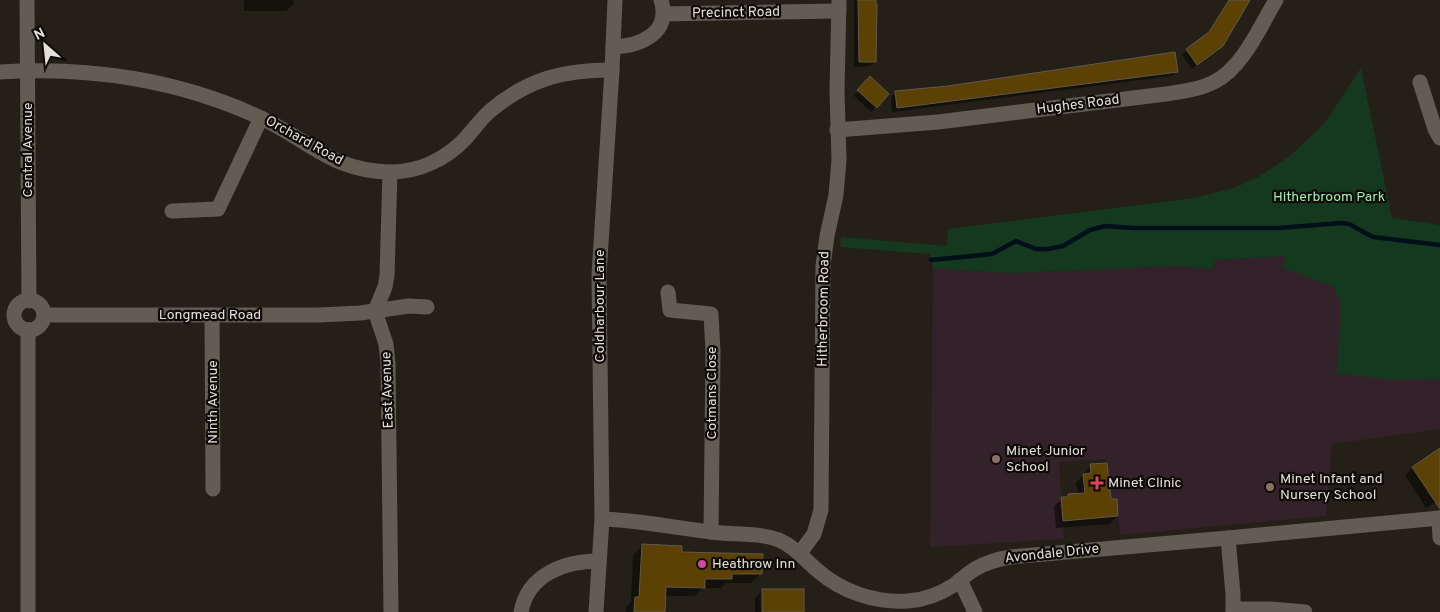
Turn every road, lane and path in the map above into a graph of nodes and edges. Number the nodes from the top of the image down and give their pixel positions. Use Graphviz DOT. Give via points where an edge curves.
graph roads {
  1 [pos="27,0"];
  2 [pos="615,0"];
  3 [pos="1276,0"];
  4 [pos="839,6"];
  5 [pos="662,7"];
  6 [pos="613,47"];
  7 [pos="28,70"];
  8 [pos="612,70"];
  9 [pos="0,72"];
  10 [pos="1420,82"];
  11 [pos="261,118"];
  12 [pos="837,130"];
  13 [pos="1440,138"];
  14 [pos="390,172"];
  15 [pos="172,211"];
  16 [pos="668,292"];
  17 [pos="29,300"];
  18 [pos="427,307"];
  19 [pos="375,311"];
  20 [pos="44,315"];
  21 [pos="212,315"];
  22 [pos="7,317"];
  23 [pos="28,330"];
  24 [pos="213,489"];
  25 [pos="1439,518"];
  26 [pos="602,519"];
  27 [pos="711,532"];
  28 [pos="1228,538"];
  29 [pos="1440,538"];
  30 [pos="800,553"];
  31 [pos="599,561"];
  32 [pos="960,580"];
  33 [pos="1233,610"];
  34 [pos="28,612"];
  35 [pos="391,612"];
  36 [pos="521,612"];
  37 [pos="596,612"];
  38 [pos="975,612"];
  39 [pos="1305,612"];
  1 -- 7 [label="street, Central Avenue"];
  2 -- 6 [label="street, Coldharbour Lane"];
  3 -- 12 [label="street, Hughes Road" via="1234,66 1221,78 1198,89 938,122"];
  4 -- 5 [label="street, Precinct Road"];
  4 -- 12 [label="street, Hitherbroom Road"];
  5 -- 6 [label="street, Precinct Road" via="661,24 651,36 632,45"];
  6 -- 8 [label="street, Coldharbour Lane"];
  7 -- 9 [label="street, Orchard Road"];
  7 -- 11 [label="street, Orchard Road" via="70,70 150,81 212,99"];
  7 -- 17 [label="street, Central Avenue"];
  8 -- 14 [label="street, Orchard Road" via="561,73 534,83 500,103 443,157 415,169"];
  8 -- 26 [label="street, Coldharbour Lane" via="599,274"];
  10 -- 13 [label="street"];
  11 -- 14 [label="street, Orchard Road" via="332,160 364,170"];
  11 -- 15 [label="street" via="218,209"];
  12 -- 30 [label="street, Hitherbroom Road" via="839,160 823,266 821,510 814,534"];
  14 -- 19 [label="street" via="387,276"];
  16 -- 27 [label="street, Cotmans Close" via="670,310 711,314"];
  17 -- 20 [label="street" via="39,305"];
  17 -- 22 [label="street" via="18,305"];
  18 -- 19 [label="street, Longmead Road" via="394,307"];
  19 -- 21 [label="street, Longmead Road" via="319,315"];
  19 -- 35 [label="street, East Avenue" via="386,344 388,363"];
  20 -- 21 [label="street, Longmead Road"];
  20 -- 23 [label="street" via="39,326"];
  21 -- 24 [label="street, Ninth Avenue"];
  22 -- 23 [label="street"];
  23 -- 34 [label="street"];
  25 -- 28 [label="street, Avondale Drive"];
  25 -- 29 [label="street"];
  26 -- 27 [label="street, Avondale Drive"];
  26 -- 31 [label="street, Coldharbour Lane"];
  27 -- 30 [label="street, Avondale Drive" via="762,536"];
  28 -- 32 [label="street, Avondale Drive" via="1011,557 986,563"];
  28 -- 33 [label="street"];
  30 -- 32 [label="street, Avondale Drive" via="837,584 883,601 924,598"];
  31 -- 36 [label="street" via="581,561 551,570 529,592"];
  31 -- 37 [label="street, Coldharbour Lane"];
  32 -- 38 [label="street"];
  33 -- 39 [label="street" via="1271,608"];
}
